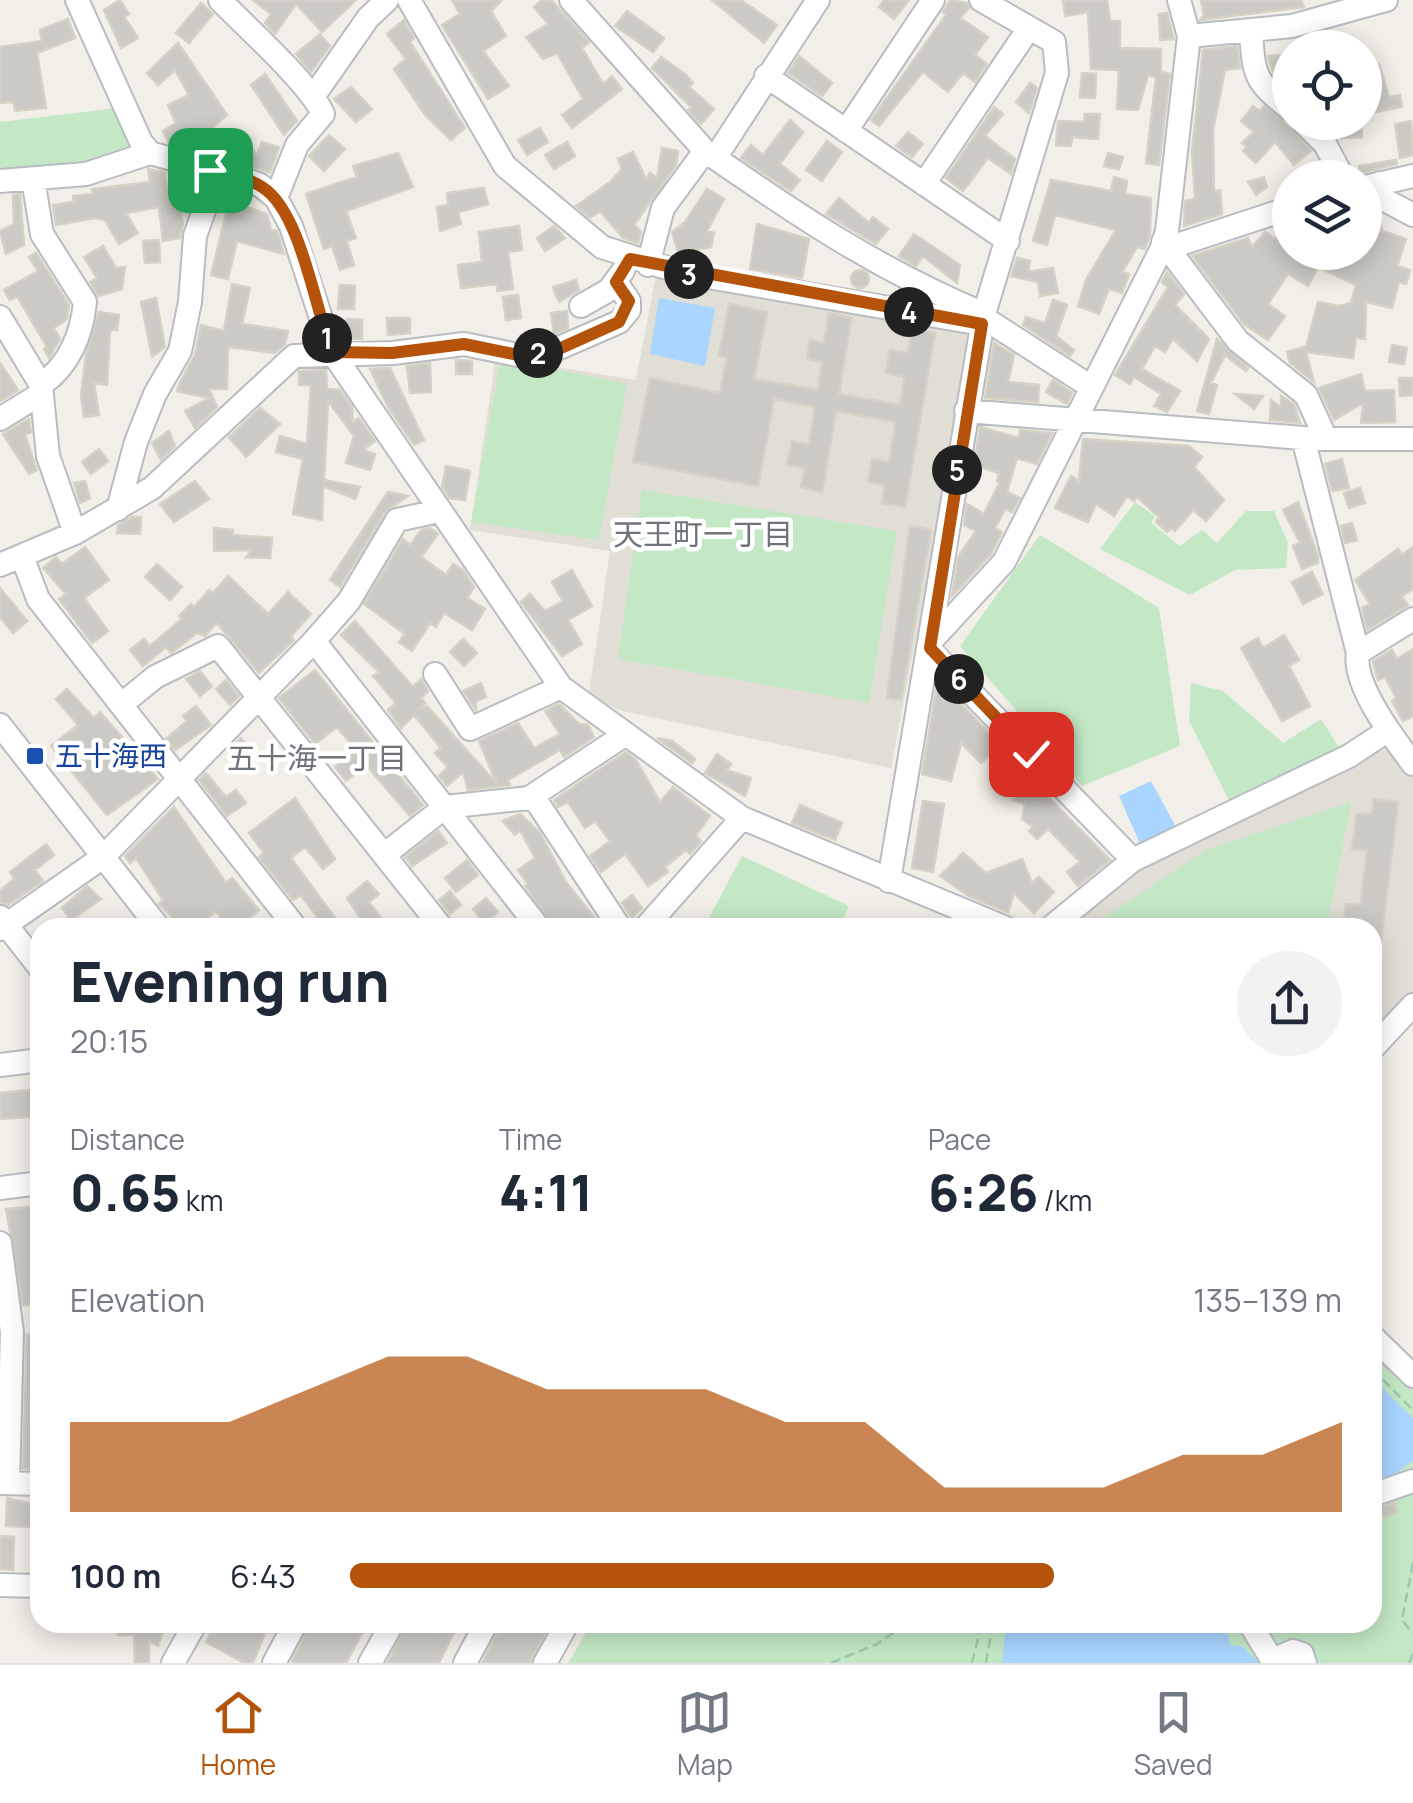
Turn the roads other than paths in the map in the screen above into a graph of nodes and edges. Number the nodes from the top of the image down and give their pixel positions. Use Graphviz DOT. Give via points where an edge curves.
graph roads {
  1 [pos="76,0"];
  2 [pos="220,0"];
  3 [pos="387,0"];
  4 [pos="409,0"];
  5 [pos="571,0"];
  6 [pos="818,0"];
  7 [pos="933,0"];
  8 [pos="982,0"];
  9 [pos="1180,0"];
  10 [pos="1386,0"];
  11 [pos="1029,28"];
  12 [pos="1251,32"];
  13 [pos="1188,36"];
  14 [pos="766,76"];
  15 [pos="314,94"];
  16 [pos="1272,96"];
  17 [pos="846,131"];
  18 [pos="150,153"];
  19 [pos="710,154"];
  20 [pos="210,170"];
  21 [pos="1413,176"];
  22 [pos="33,179"];
  23 [pos="0,181"];
  24 [pos="1382,183"];
  25 [pos="924,184"];
  26 [pos="276,198"];
  27 [pos="1382,198"];
  28 [pos="1272,213"];
  29 [pos="1413,215"];
  30 [pos="1008,241"];
  31 [pos="1166,245"];
  32 [pos="639,262"];
  33 [pos="616,282"];
  34 [pos="581,306"];
  35 [pos="0,316"];
  36 [pos="983,319"];
  37 [pos="332,352"];
  38 [pos="1091,387"];
  39 [pos="42,389"];
  40 [pos="966,411"];
  41 [pos="0,419"];
  42 [pos="1077,420"];
  43 [pos="1315,439"];
  44 [pos="1413,439"];
  45 [pos="118,509"];
  46 [pos="439,511"];
  47 [pos="75,533"];
  48 [pos="22,556"];
  49 [pos="0,565"];
  50 [pos="1413,619"];
  51 [pos="314,641"];
  52 [pos="930,645"];
  53 [pos="1358,653"];
  54 [pos="435,674"];
  55 [pos="561,686"];
  56 [pos="259,696"];
  57 [pos="122,704"];
  58 [pos="0,725"];
  59 [pos="1387,731"];
  60 [pos="623,736"];
  61 [pos="1413,764"];
  62 [pos="181,777"];
  63 [pos="529,798"];
  64 [pos="444,807"];
  65 [pos="742,818"];
  66 [pos="384,855"];
  67 [pos="102,857"];
  68 [pos="1133,860"];
  69 [pos="889,881"];
  70 [pos="151,918"];
  71 [pos="288,918"];
  72 [pos="434,918"];
  73 [pos="531,918"];
  74 [pos="613,918"];
  75 [pos="654,918"];
  76 [pos="981,918"];
  77 [pos="1062,918"];
  78 [pos="2,924"];
  79 [pos="30,956"];
  80 [pos="1413,1006"];
  81 [pos="1382,1039"];
  82 [pos="30,1061"];
  83 [pos="0,1065"];
  84 [pos="30,1184"];
  85 [pos="0,1188"];
  86 [pos="0,1243"];
  87 [pos="1382,1346"];
  88 [pos="1413,1376"];
  89 [pos="1413,1482"];
  90 [pos="4,1483"];
  91 [pos="30,1484"];
  92 [pos="1382,1492"];
  93 [pos="0,1585"];
  94 [pos="30,1586"];
  95 [pos="190,1633"];
  96 [pos="290,1633"];
  97 [pos="387,1633"];
  98 [pos="481,1633"];
  99 [pos="562,1633"];
  100 [pos="1256,1633"];
  101 [pos="173,1663"];
  102 [pos="274,1663"];
  103 [pos="370,1663"];
  104 [pos="465,1663"];
  105 [pos="544,1663"];
  106 [pos="1274,1663"];
  107 [pos="1282,1663"];
  108 [pos="1306,1663"];
  1 -- 18 [label="street"];
  2 -- 15 [label="street"];
  3 -- 15 [label="street"];
  4 -- 32 [label="street" via="505,166 602,247"];
  5 -- 19 [label="street"];
  6 -- 14 [label="street"];
  7 -- 17 [label="street"];
  8 -- 11 [label="street"];
  9 -- 13 [label="street"];
  10 -- 12 [label="street"];
  11 -- 25 [label="street"];
  11 -- 30 [label="street" via="1054,42 1058,73"];
  12 -- 13 [label="street"];
  12 -- 16 [label="street" via="1253,70"];
  13 -- 31 [label="street"];
  14 -- 17 [label="street"];
  14 -- 19 [label="street"];
  15 -- 26 [label="street" via="323,114 297,145"];
  17 -- 25 [label="street"];
  18 -- 20 [label="street"];
  18 -- 22 [label="street" via="86,174"];
  19 -- 32 [label="street" via="663,208"];
  19 -- 36 [label="street" via="878,266"];
  20 -- 26 [label="street" via="260,185"];
  20 -- 45 [label="street" via="213,186 194,236 180,351 148,410"];
  21 -- 24 [label="street"];
  22 -- 23 [label="street"];
  22 -- 39 [label="street" via="42,234 85,302 71,351"];
  25 -- 30 [label="street"];
  26 -- 37 [label="street"];
  27 -- 29 [label="street"];
  28 -- 31 [label="street"];
  30 -- 36 [label="street"];
  31 -- 38 [label="street"];
  31 -- 43 [label="street" via="1238,340 1306,395"];
  32 -- 33 [label="street"];
  32 -- 36 [label="street"];
  33 -- 34 [label="street"];
  33 -- 37 [label="street" via="629,301 619,322 552,352 518,355 464,344"];
  35 -- 39 [label="street"];
  36 -- 38 [label="street"];
  36 -- 40 [label="street"];
  37 -- 45 [label="street" via="294,356 189,457"];
  37 -- 46 [label="street"];
  38 -- 42 [label="street"];
  39 -- 41 [label="street"];
  39 -- 47 [label="street" via="48,456"];
  40 -- 42 [label="street"];
  40 -- 52 [label="street"];
  42 -- 43 [label="street"];
  42 -- 52 [label="street" via="1004,562"];
  43 -- 44 [label="street"];
  43 -- 53 [label="street"];
  45 -- 47 [label="street"];
  46 -- 51 [label="street" via="397,520 349,600"];
  46 -- 55 [label="street"];
  47 -- 48 [label="street"];
  48 -- 49 [label="street"];
  48 -- 57 [label="street" via="38,599"];
  50 -- 53 [label="street"];
  51 -- 56 [label="street"];
  51 -- 64 [label="street"];
  52 -- 68 [label="street"];
  52 -- 69 [label="street"];
  53 -- 59 [label="street" via="1356,666"];
  54 -- 55 [label="street" via="470,729"];
  55 -- 60 [label="street"];
  56 -- 57 [label="street" via="218,646 155,677"];
  56 -- 62 [label="street"];
  56 -- 66 [label="street"];
  57 -- 62 [label="street"];
  58 -- 67 [label="street"];
  59 -- 61 [label="street"];
  59 -- 68 [label="street"];
  60 -- 63 [label="street"];
  60 -- 65 [label="street"];
  62 -- 67 [label="street"];
  62 -- 71 [label="street"];
  63 -- 64 [label="street"];
  63 -- 74 [label="street"];
  64 -- 66 [label="street"];
  64 -- 73 [label="street"];
  65 -- 69 [label="street"];
  65 -- 75 [label="street"];
  66 -- 72 [label="street"];
  67 -- 70 [label="street"];
  67 -- 78 [label="street"];
  68 -- 77 [label="street"];
  69 -- 76 [label="street"];
  78 -- 79 [label="street"];
  80 -- 81 [label="street"];
  82 -- 83 [label="street"];
  84 -- 85 [label="street"];
  86 -- 90 [label="street" via="12,1332"];
  87 -- 88 [label="street"];
  89 -- 92 [label="street"];
  90 -- 91 [label="street"];
  93 -- 94 [label="street"];
  95 -- 101 [label="street"];
  96 -- 102 [label="street"];
  97 -- 103 [label="street"];
  98 -- 104 [label="street"];
  99 -- 105 [label="street"];
  100 -- 106 [label="street"];
  107 -- 108 [label="street" via="1293,1651"];
}
